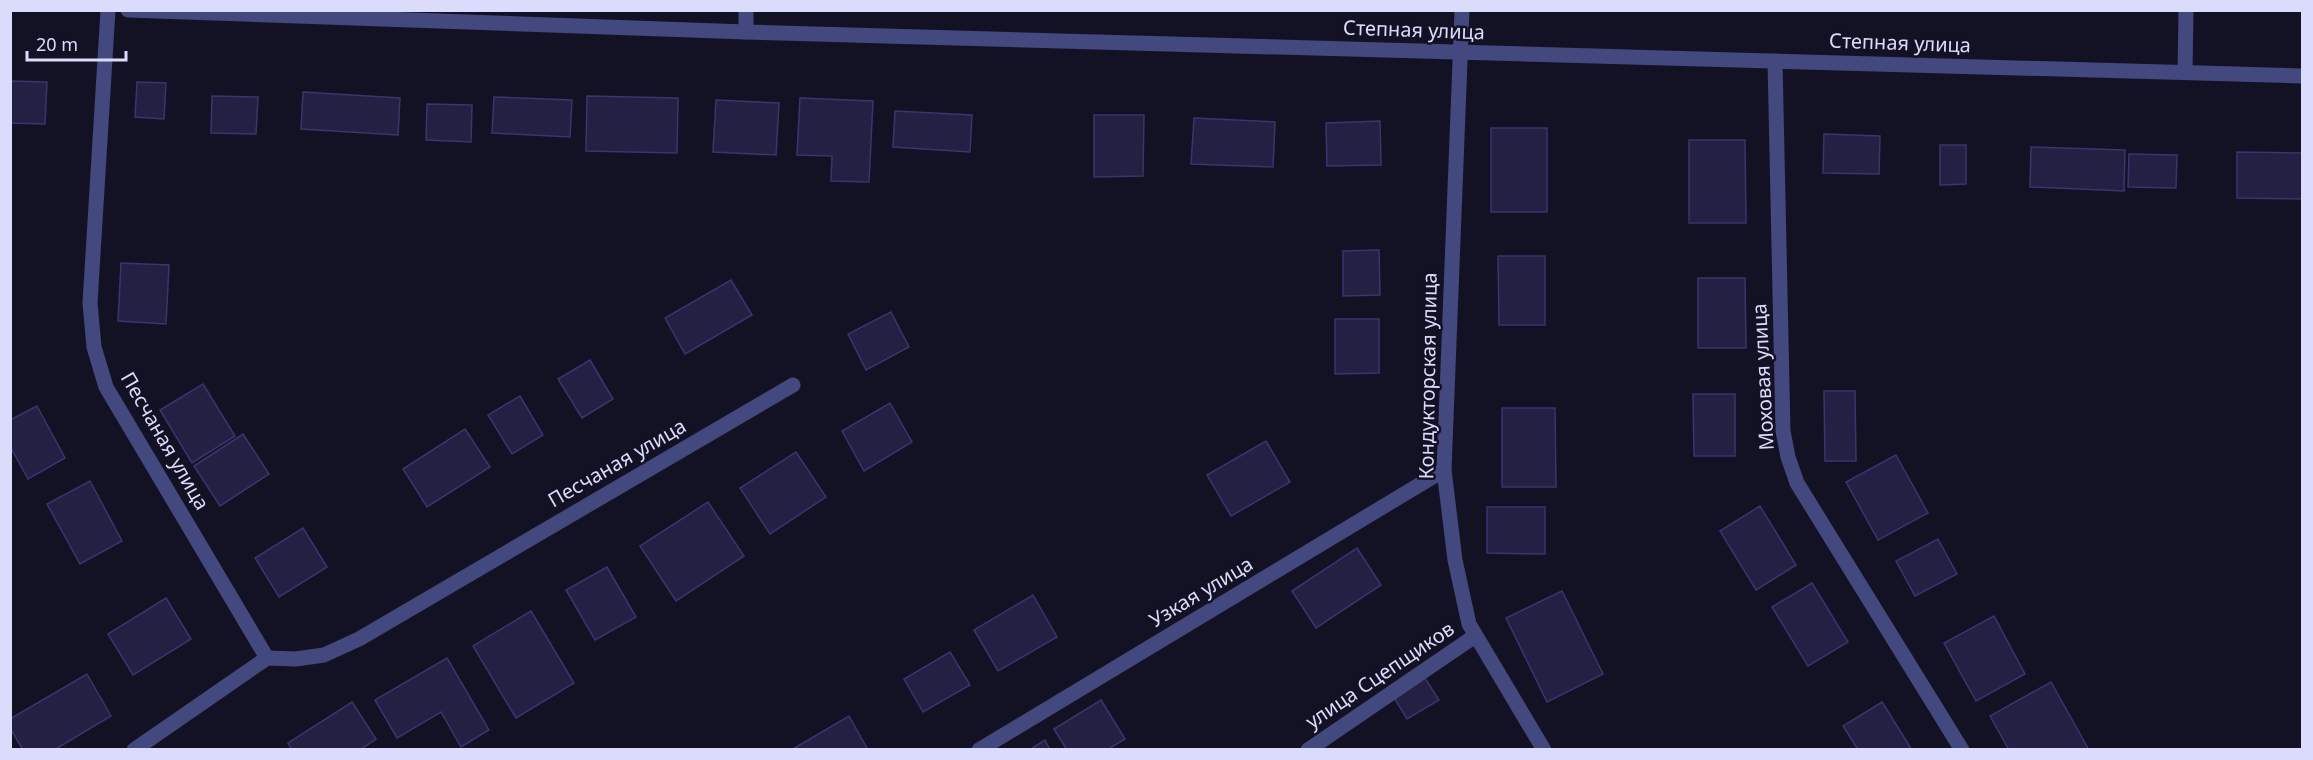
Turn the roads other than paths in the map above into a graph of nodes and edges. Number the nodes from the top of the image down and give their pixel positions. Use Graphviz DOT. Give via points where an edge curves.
graph roads {
  1 [pos="108,10"];
  2 [pos="128,10"];
  3 [pos="746,10"];
  4 [pos="1462,10"];
  5 [pos="2186,10"];
  6 [pos="746,32"];
  7 [pos="1460,52"];
  8 [pos="1775,61"];
  9 [pos="2185,72"];
  10 [pos="2302,76"];
  11 [pos="793,385"];
  12 [pos="1444,470"];
  13 [pos="1475,636"];
  14 [pos="267,658"];
  15 [pos="134,750"];
  16 [pos="979,750"];
  17 [pos="1308,750"];
  18 [pos="1544,750"];
  19 [pos="1962,750"];
  1 -- 14 [label="street, Песчаная улица" via="90,303 94,347 106,387"];
  2 -- 6 [label="street, Степная улица"];
  3 -- 6 [label="street"];
  4 -- 7 [label="street, Кондукторская улица"];
  5 -- 9 [label="street"];
  6 -- 7 [label="street, Степная улица"];
  7 -- 8 [label="street, Степная улица"];
  7 -- 12 [label="street, Кондукторская улица"];
  8 -- 9 [label="street, Степная улица"];
  8 -- 19 [label="street, Моховая улица" via="1782,423 1788,457 1797,483"];
  9 -- 10 [label="street, Степная улица"];
  11 -- 14 [label="street, Песчаная улица" via="359,639 324,655"];
  12 -- 13 [label="street, Кондукторская улица" via="1455,561"];
  12 -- 16 [label="street, Узкая улица"];
  13 -- 17 [label="street, улица Сцепщиков"];
  13 -- 18 [label="street, Кондукторская улица"];
  14 -- 15 [label="street"];
}
